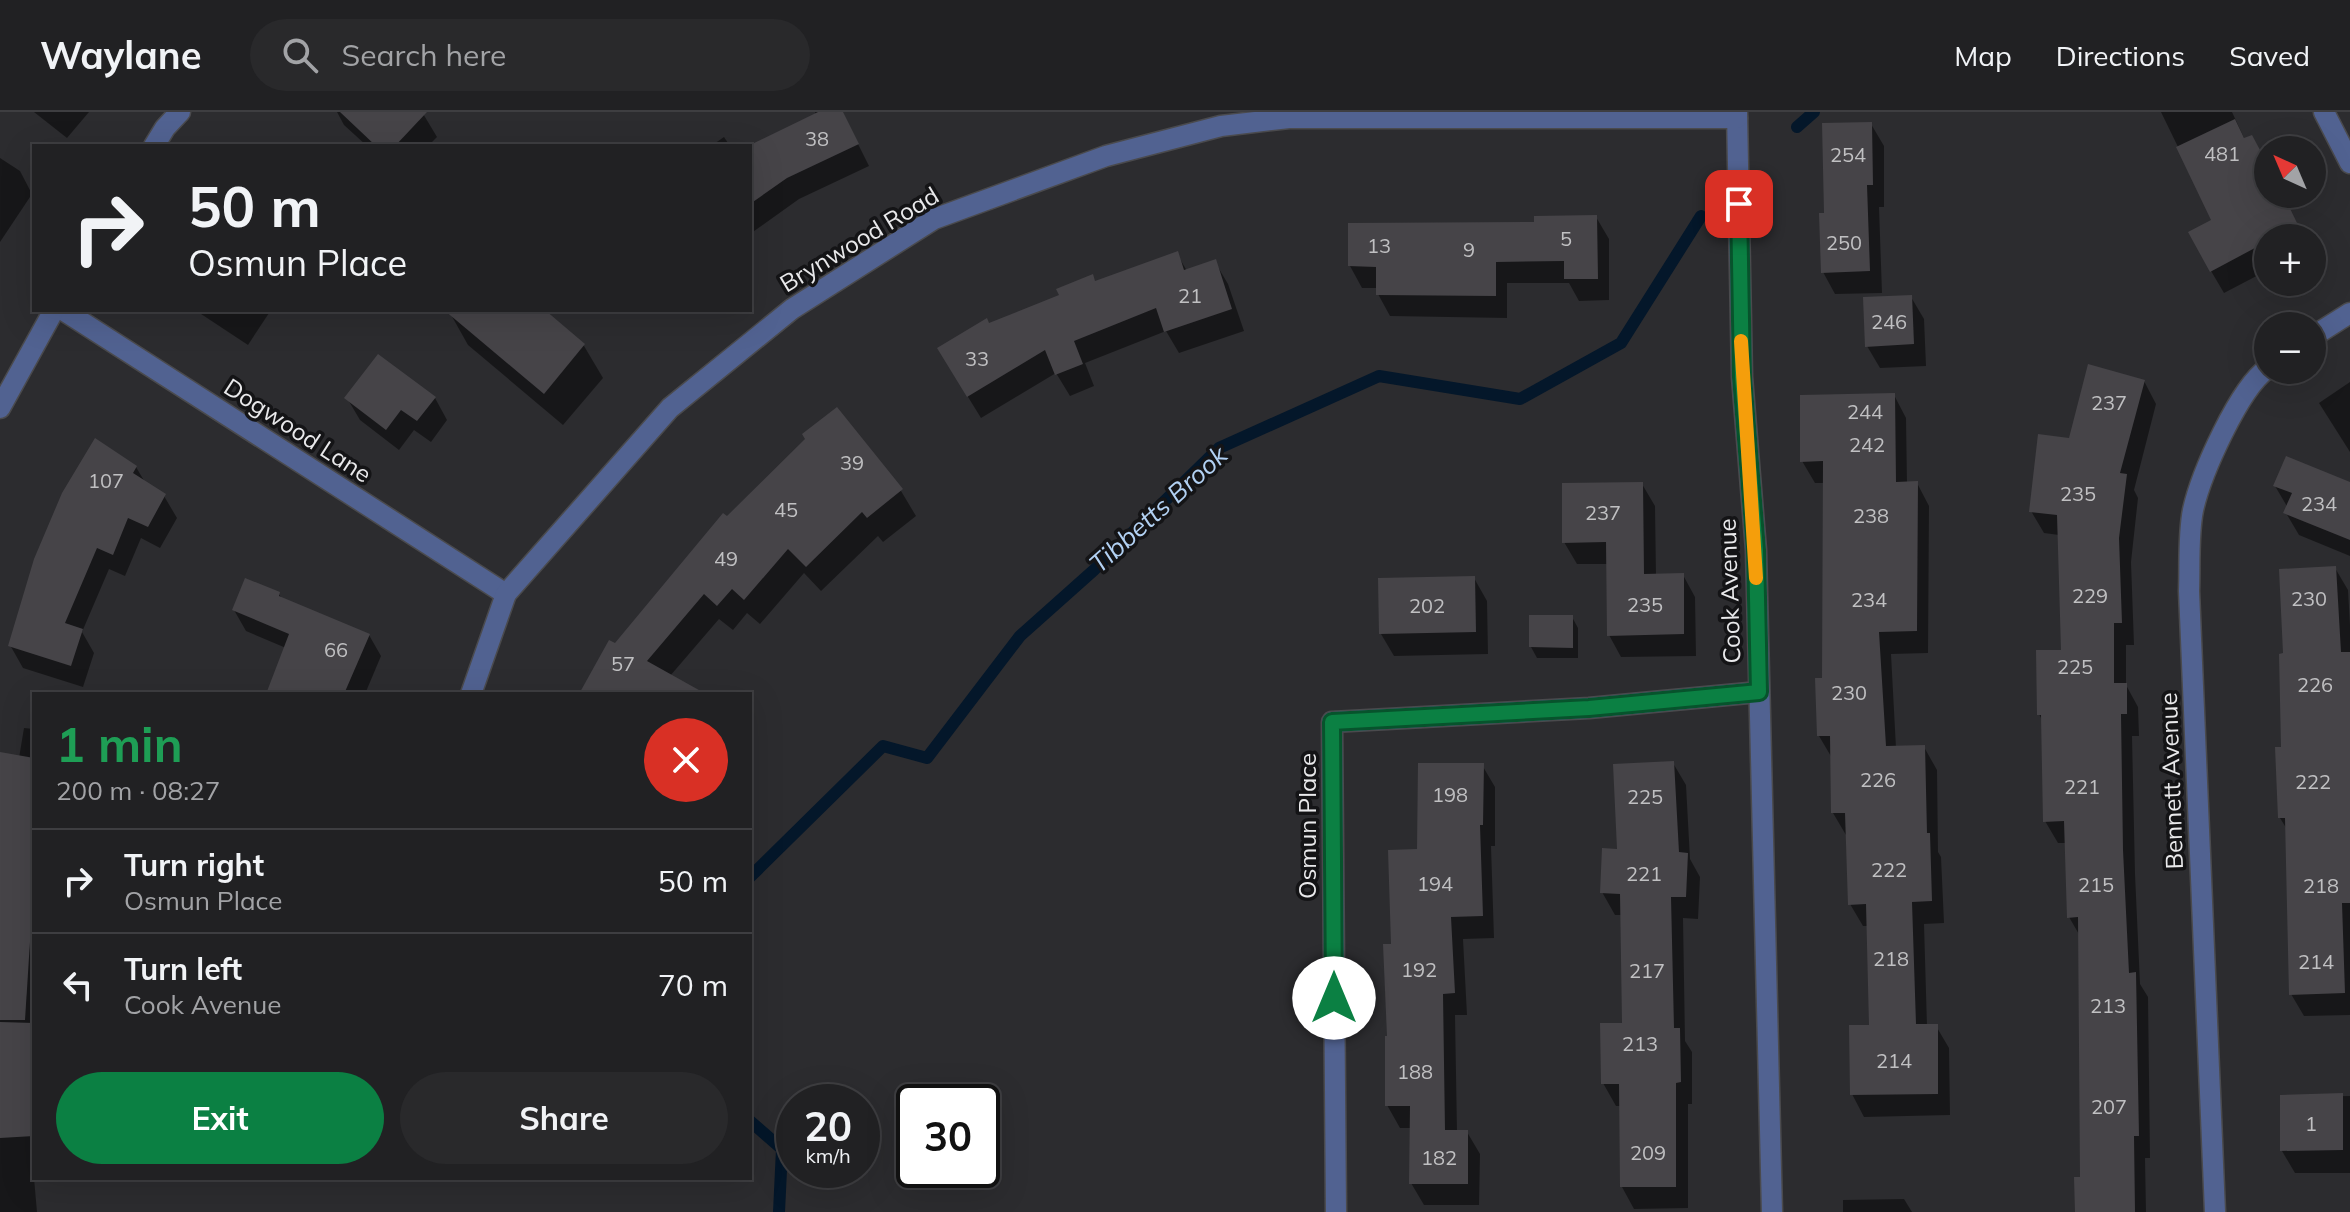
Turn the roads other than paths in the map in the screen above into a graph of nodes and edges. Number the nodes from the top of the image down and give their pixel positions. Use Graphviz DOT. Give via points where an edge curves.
graph roads {
  1 [pos="180,112"];
  2 [pos="2324,112"];
  3 [pos="1289,115"];
  4 [pos="1737,115"];
  5 [pos="155,144"];
  6 [pos="2350,163"];
  7 [pos="53,312"];
  8 [pos="66,312"];
  9 [pos="2350,313"];
  10 [pos="2326,328"];
  11 [pos="2254,379"];
  12 [pos="0,408"];
  13 [pos="506,594"];
  14 [pos="472,692"];
  15 [pos="1759,692"];
  16 [pos="1336,1212"];
  17 [pos="1772,1212"];
  18 [pos="2215,1212"];
  1 -- 5 [label="street"];
  2 -- 6 [label="street"];
  3 -- 4 [label="street, Brynwood Road"];
  3 -- 13 [label="street, Brynwood Road" via="1221,126 1106,156 934,219 792,309 670,408"];
  4 -- 15 [label="street, Cook Avenue" via="1742,377 1756,550"];
  7 -- 12 [label="street"];
  8 -- 13 [label="street, Dogwood Lane"];
  9 -- 10 [label="street"];
  11 -- 18 [label="street, Bennett Avenue" via="2213,452 2193,511 2189,591"];
  13 -- 14 [label="street, Brynwood Road"];
  15 -- 16 [label="street, Osmun Place" via="1589,708 1332,722"];
  15 -- 17 [label="street, Cook Avenue"];
}
